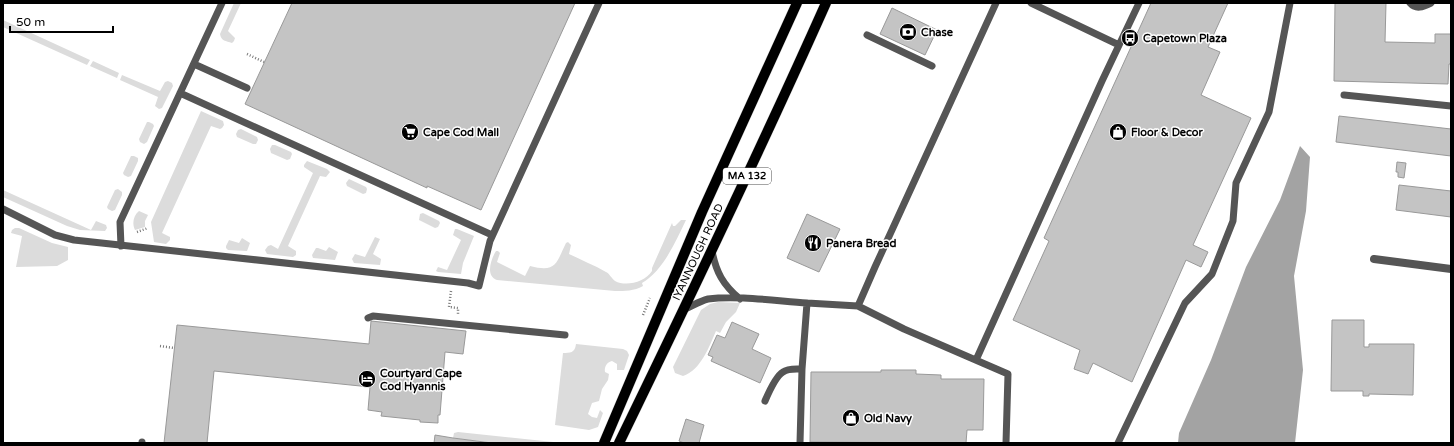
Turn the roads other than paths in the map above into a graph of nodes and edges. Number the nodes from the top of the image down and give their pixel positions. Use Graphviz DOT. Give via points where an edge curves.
graph roads {
  1 [pos="222,3"];
  2 [pos="599,3"];
  3 [pos="797,3"];
  4 [pos="826,3"];
  5 [pos="996,3"];
  6 [pos="1031,3"];
  7 [pos="1139,3"];
  8 [pos="1290,3"];
  9 [pos="1410,3"];
  10 [pos="1431,3"];
  11 [pos="867,35"];
  12 [pos="1119,45"];
  13 [pos="194,64"];
  14 [pos="932,66"];
  15 [pos="247,88"];
  16 [pos="180,93"];
  17 [pos="1344,95"];
  18 [pos="1451,106"];
  19 [pos="3,209"];
  20 [pos="492,236"];
  21 [pos="121,246"];
  22 [pos="712,251"];
  23 [pos="1374,259"];
  24 [pos="1451,269"];
  25 [pos="740,299"];
  26 [pos="807,303"];
  27 [pos="858,306"];
  28 [pos="685,309"];
  29 [pos="368,318"];
  30 [pos="565,335"];
  31 [pos="976,360"];
  32 [pos="802,369"];
  33 [pos="765,402"];
  34 [pos="604,443"];
  35 [pos="619,443"];
  36 [pos="800,443"];
  37 [pos="1006,443"];
  38 [pos="1118,443"];
  1 -- 13 [label="lane"];
  2 -- 20 [label="lane"];
  3 -- 34 [label="main road, IYANNOUGH ROAD / MA 132" via="702,212"];
  4 -- 22 [label="main road, IYANNOUGH ROAD / MA 132"];
  5 -- 27 [label="lane"];
  6 -- 12 [label="lane"];
  7 -- 12 [label="lane"];
  8 -- 38 [label="lane" via="1269,112 1236,183 1233,221 1212,274 1185,303"];
  9 -- 10 [label="lane" via="1418,8"];
  11 -- 14 [label="lane"];
  12 -- 31 [label="lane"];
  13 -- 15 [label="lane"];
  13 -- 16 [label="lane"];
  16 -- 20 [label="lane"];
  16 -- 21 [label="lane" via="120,222"];
  17 -- 18 [label="lane"];
  19 -- 21 [label="lane" via="61,238"];
  20 -- 21 [label="lane" via="479,286"];
  22 -- 25 [label="lane" via="715,267 721,278"];
  22 -- 28 [label="main road, IYANNOUGH ROAD / MA 132"];
  23 -- 24 [label="street"];
  25 -- 26 [label="lane"];
  25 -- 28 [label="lane" via="706,300"];
  26 -- 27 [label="lane"];
  26 -- 32 [label="lane"];
  27 -- 31 [label="lane"];
  28 -- 35 [label="main road, IYANNOUGH ROAD / MA 132"];
  29 -- 30 [label="lane" via="373,316"];
  31 -- 37 [label="lane" via="1008,374"];
  32 -- 33 [label="lane" via="782,372"];
  32 -- 36 [label="lane"];
}
